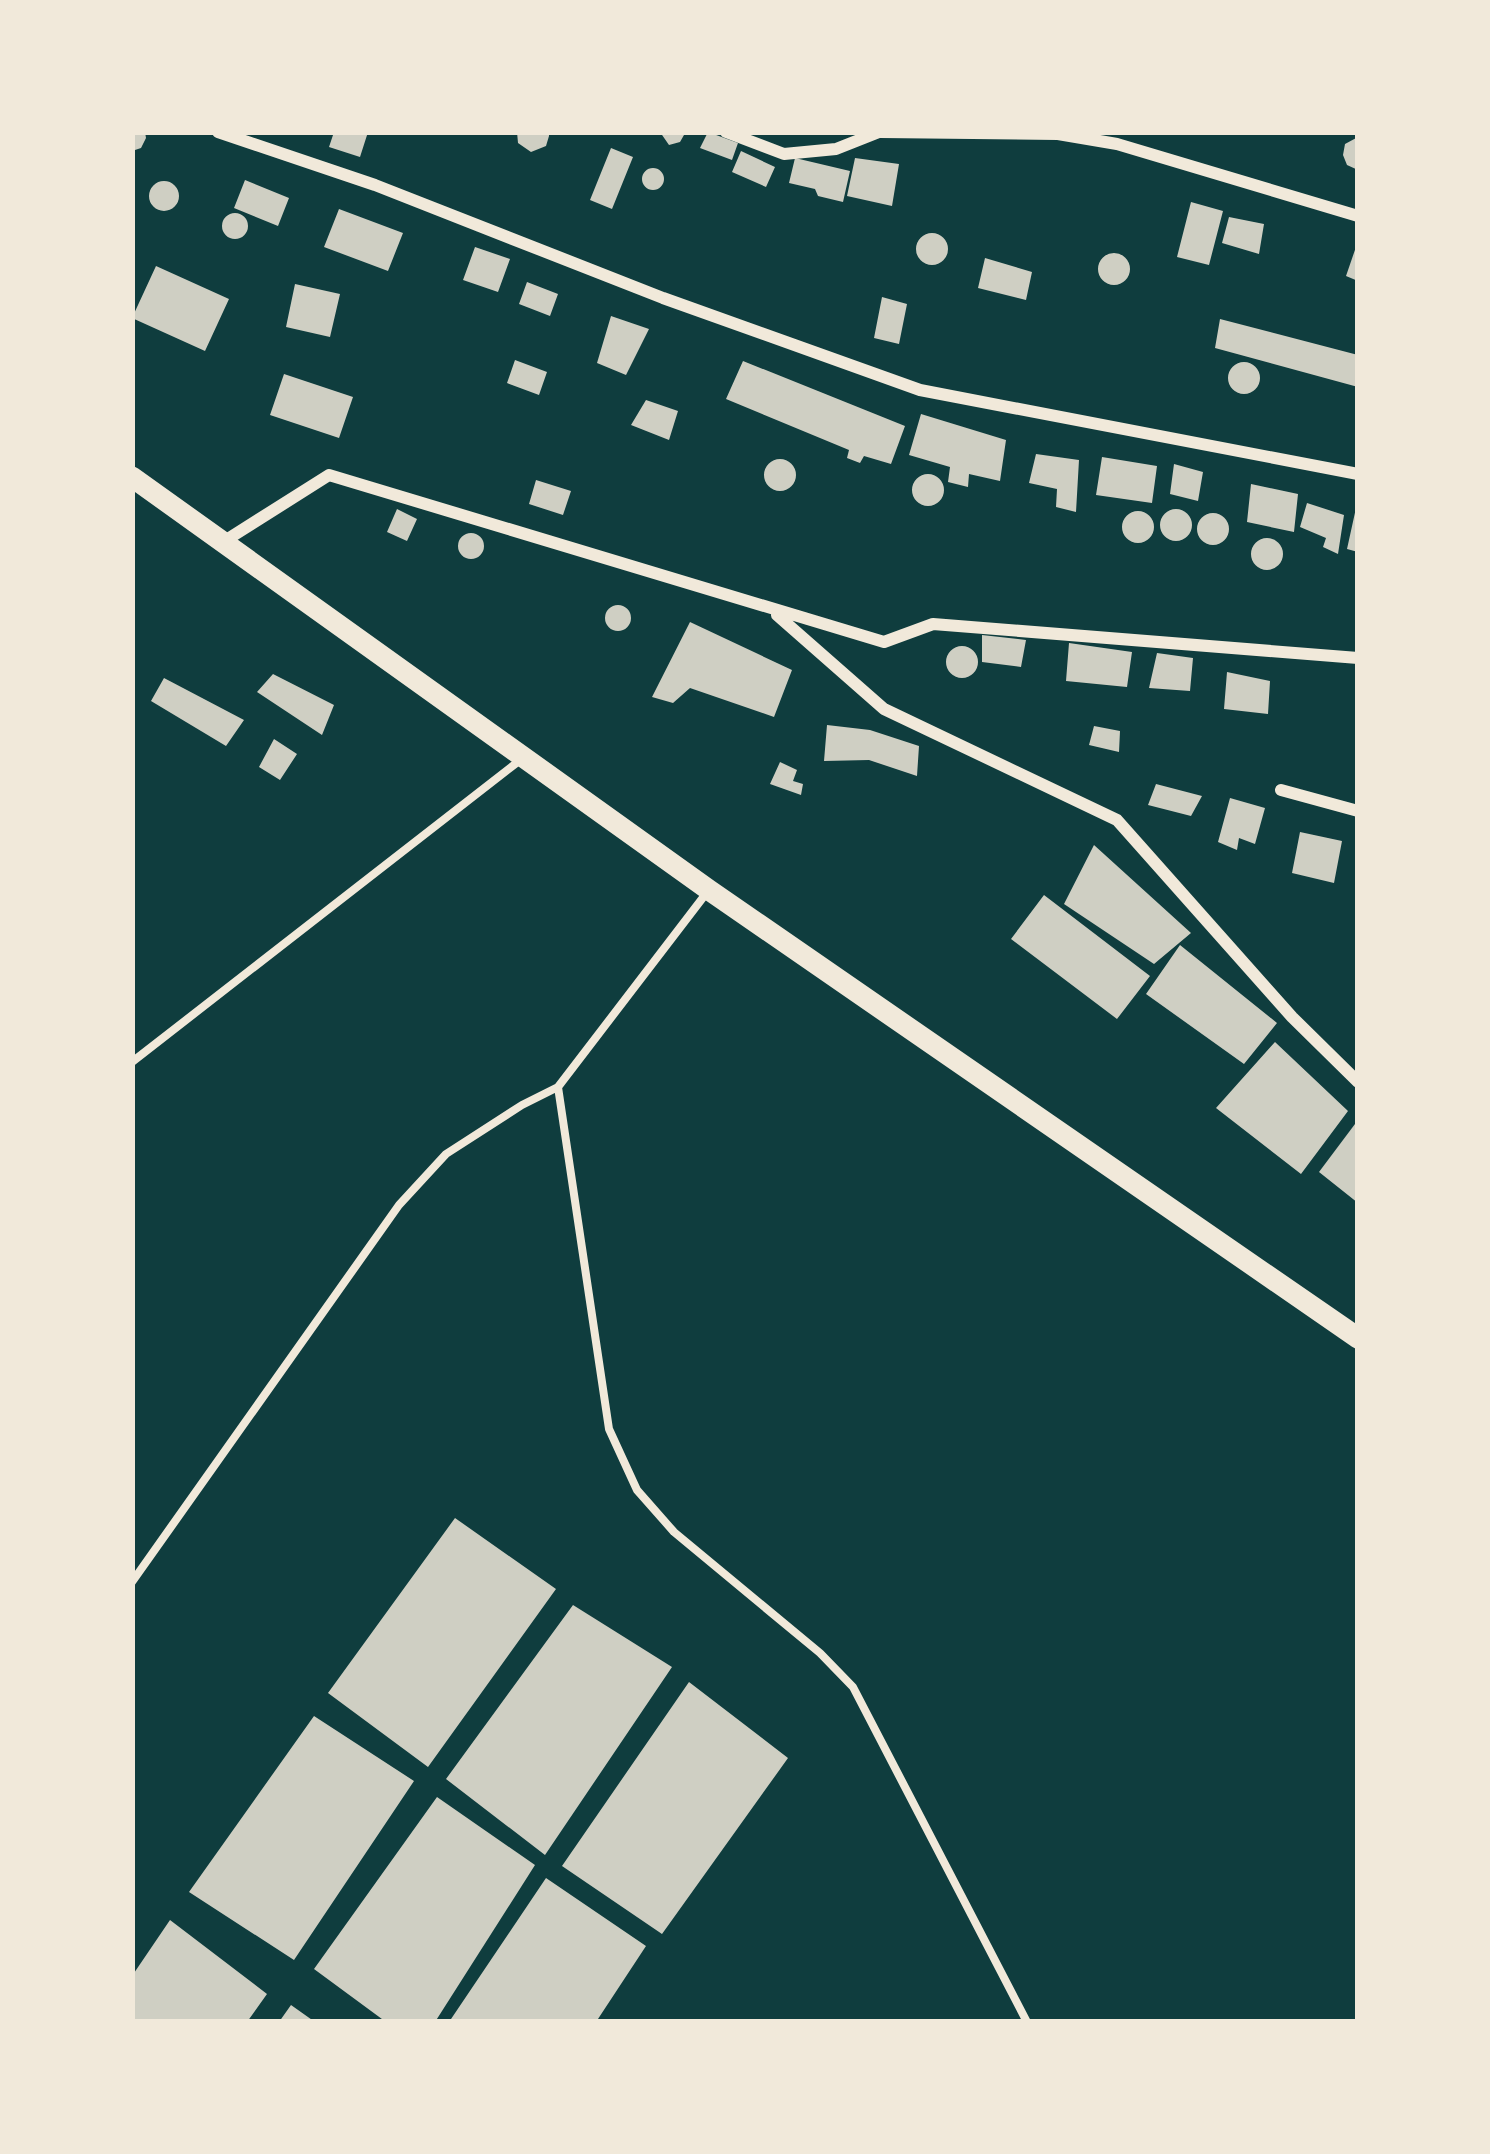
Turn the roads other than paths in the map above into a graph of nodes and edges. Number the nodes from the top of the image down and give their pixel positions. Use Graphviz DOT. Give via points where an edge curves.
graph roads {
  1 [pos="218,132"];
  2 [pos="727,132"];
  3 [pos="880,132"];
  4 [pos="1358,215"];
  5 [pos="1358,474"];
  6 [pos="132,477"];
  7 [pos="222,543"];
  8 [pos="772,610"];
  9 [pos="1358,658"];
  10 [pos="523,758"];
  11 [pos="1281,790"];
  12 [pos="1358,812"];
  13 [pos="709,890"];
  14 [pos="132,1063"];
  15 [pos="1358,1082"];
  16 [pos="558,1087"];
  17 [pos="1358,1338"];
  18 [pos="132,1582"];
  19 [pos="1027,2022"];
  1 -- 5 [label="street" via="920,390"];
  2 -- 3 [label="street" via="784,154 836,149"];
  3 -- 4 [label="street" via="1058,134 1117,144"];
  6 -- 7 [label="main road"];
  7 -- 8 [label="street" via="329,475"];
  7 -- 10 [label="main road"];
  8 -- 9 [label="street" via="884,641 933,624"];
  8 -- 15 [label="street" via="884,709 1117,820"];
  10 -- 13 [label="main road"];
  10 -- 14 [label="lane"];
  11 -- 12 [label="street"];
  13 -- 16 [label="lane"];
  13 -- 17 [label="main road"];
  16 -- 18 [label="lane" via="446,1154 399,1205"];
  16 -- 19 [label="lane" via="609,1429 637,1490 853,1688"];
}
